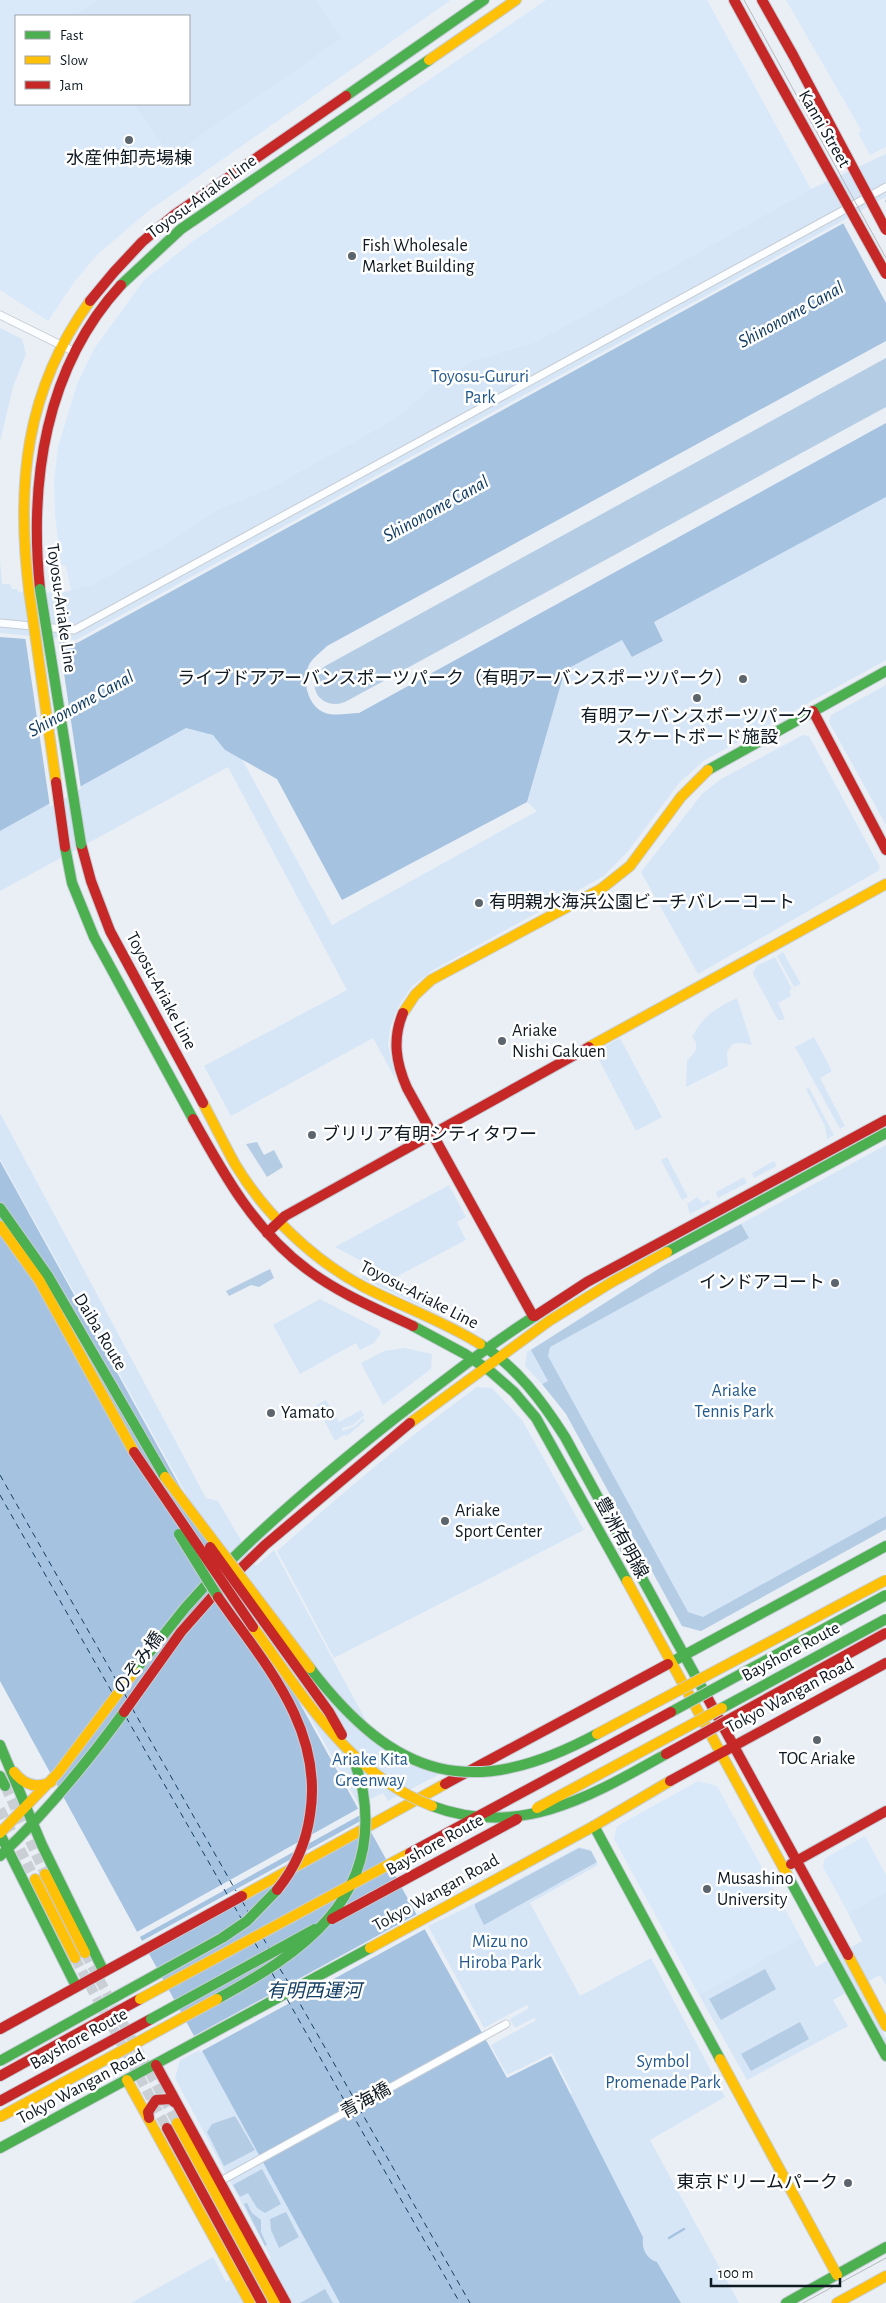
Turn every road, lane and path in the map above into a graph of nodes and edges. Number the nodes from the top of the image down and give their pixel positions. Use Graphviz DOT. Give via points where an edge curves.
graph roads {
  1 [pos="484,0"];
  2 [pos="734,0"];
  3 [pos="762,0"];
  4 [pos="510,1"];
  5 [pos="886,187"];
  6 [pos="886,230"];
  7 [pos="886,274"];
  8 [pos="0,315"];
  9 [pos="62,347"];
  10 [pos="75,352"];
  11 [pos="0,623"];
  12 [pos="886,671"];
  13 [pos="813,711"];
  14 [pos="886,850"];
  15 [pos="91,881"];
  16 [pos="886,884"];
  17 [pos="83,914"];
  18 [pos="886,1120"];
  19 [pos="432,1132"];
  20 [pos="886,1133"];
  21 [pos="0,1208"];
  22 [pos="279,1222"];
  23 [pos="0,1226"];
  24 [pos="267,1233"];
  25 [pos="533,1316"];
  26 [pos="485,1348"];
  27 [pos="472,1357"];
  28 [pos="499,1357"];
  29 [pos="486,1366"];
  30 [pos="134,1452"];
  31 [pos="165,1477"];
  32 [pos="886,1546"];
  33 [pos="886,1580"];
  34 [pos="886,1595"];
  35 [pos="886,1619"];
  36 [pos="886,1633"];
  37 [pos="684,1656"];
  38 [pos="672,1662"];
  39 [pos="886,1663"];
  40 [pos="733,1745"];
  41 [pos="0,1746"];
  42 [pos="721,1753"];
  43 [pos="8,1763"];
  44 [pos="0,1776"];
  45 [pos="5,1786"];
  46 [pos="41,1790"];
  47 [pos="26,1810"];
  48 [pos="886,1811"];
  49 [pos="33,1826"];
  50 [pos="594,1826"];
  51 [pos="0,1834"];
  52 [pos="4,1853"];
  53 [pos="796,1861"];
  54 [pos="784,1868"];
  55 [pos="45,1874"];
  56 [pos="35,1879"];
  57 [pos="85,1953"];
  58 [pos="75,1958"];
  59 [pos="103,1970"];
  60 [pos="76,1986"];
  61 [pos="506,2024"];
  62 [pos="886,2026"];
  63 [pos="0,2029"];
  64 [pos="886,2056"];
  65 [pos="0,2060"];
  66 [pos="156,2065"];
  67 [pos="0,2076"];
  68 [pos="127,2080"];
  69 [pos="0,2101"];
  70 [pos="178,2104"];
  71 [pos="0,2117"];
  72 [pos="149,2118"];
  73 [pos="177,2123"];
  74 [pos="167,2128"];
  75 [pos="0,2148"];
  76 [pos="226,2178"];
  77 [pos="886,2247"];
  78 [pos="837,2275"];
  79 [pos="886,2276"];
  80 [pos="250,2303"];
  81 [pos="262,2303"];
  82 [pos="275,2303"];
  83 [pos="286,2303"];
  84 [pos="786,2303"];
  85 [pos="837,2303"];
  1 -- 9 [label="main road, Toyosu-Ariake Line" via="174,214 136,246 97,290"];
  2 -- 7 [label="main road, Kanni Street, bridge"];
  3 -- 6 [label="main road, Kanni Street, bridge"];
  4 -- 10 [label="main road, Toyosu-Ariake Line" via="181,229 147,257 110,298"];
  5 -- 11 [label="street" via="74,630"];
  8 -- 9 [label="street"];
  9 -- 10 [label="street"];
  9 -- 17 [label="main road, Toyosu-Ariake Line, bridge" via="33,423 22,514 29,591 65,847 72,883"];
  10 -- 15 [label="main road, Toyosu-Ariake Line, bridge" via="55,399 40,451 34,531 40,589 81,844"];
  12 -- 13 [label="main road"];
  13 -- 14 [label="main road"];
  13 -- 19 [label="main road" via="708,770 681,797 630,866 601,889 431,980 416,992 402,1014 396,1054 407,1084"];
  15 -- 17 [label="main road" via="80,886 85,902"];
  15 -- 22 [label="main road, Toyosu-Ariake Line" via="110,931 232,1156"];
  16 -- 19 [label="main road"];
  17 -- 24 [label="main road, Toyosu-Ariake Line" via="222,1174"];
  18 -- 25 [label="main road, のぞみ橋" via="587,1282"];
  19 -- 22 [label="main road"];
  19 -- 25 [label="main road"];
  20 -- 28 [label="main road, のぞみ橋" via="612,1282"];
  21 -- 31 [label="main road, Daiba Route" via="48,1276"];
  22 -- 24 [label="main road"];
  22 -- 26 [label="main road, Toyosu-Ariake Line" via="341,1274 444,1324"];
  23 -- 30 [label="main road, Daiba Route" via="38,1280"];
  24 -- 27 [label="main road, Toyosu-Ariake Line" via="323,1280"];
  25 -- 26 [label="main road, のぞみ橋"];
  26 -- 27 [label="main road, のぞみ橋"];
  26 -- 28 [label="main road, Toyosu-Ariake Line"];
  27 -- 29 [label="main road, 豊洲有明線"];
  27 -- 46 [label="main road, のぞみ橋, bridge" via="398,1414 258,1533 172,1621 52,1782"];
  28 -- 29 [label="main road, のぞみ橋"];
  28 -- 37 [label="main road, 豊洲有明線" via="550,1412"];
  29 -- 38 [label="main road, 豊洲有明線" via="536,1418"];
  29 -- 49 [label="main road, のぞみ橋, bridge" via="413,1421 265,1545 212,1596 182,1630 88,1761"];
  30 -- 36 [label="main road, bridge" via="204,1558 334,1735 360,1761 396,1789 447,1811 486,1818 517,1818 576,1801"];
  30 -- 65 [label="main road, bridge" via="196,1564 292,1705 312,1764 311,1821 291,1872 271,1899 248,1921 213,1944"];
  31 -- 33 [label="main road, bridge" via="354,1720 378,1741 406,1757 454,1770 505,1770 538,1762 571,1748"];
  31 -- 71 [label="main road, bridge" via="222,1567 329,1712 345,1740 363,1793 365,1817 361,1857 353,1882 330,1919 288,1959"];
  32 -- 37 [label="main road"];
  34 -- 67 [label="main road, Bayshore Route, bridge"];
  35 -- 69 [label="main road, Bayshore Route, bridge"];
  37 -- 38 [label="main road"];
  37 -- 40 [label="main road, 豊洲有明線"];
  38 -- 42 [label="main road, 豊洲有明線"];
  38 -- 59 [label="main road, bridge"];
  39 -- 40 [label="main road, Tokyo Wangan Road"];
  40 -- 42 [label="main road, Tokyo Wangan Road"];
  40 -- 53 [label="main road, 豊洲有明線"];
  41 -- 43 [label="main road"];
  42 -- 50 [label="main road, Tokyo Wangan Road"];
  42 -- 54 [label="main road, 豊洲有明線"];
  43 -- 46 [label="main road" via="21,1781"];
  43 -- 47 [label="main road"];
  44 -- 45 [label="main road"];
  46 -- 47 [label="main road, のぞみ橋"];
  47 -- 49 [label="main road"];
  47 -- 51 [label="main road, のぞみ橋"];
  48 -- 53 [label="main road"];
  49 -- 52 [label="main road, のぞみ橋"];
  49 -- 59 [label="main road"];
  50 -- 66 [label="main road, Tokyo Wangan Road"];
  50 -- 78 [label="main road"];
  51 -- 52 [label="main road"];
  52 -- 60 [label="main road"];
  53 -- 54 [label="main road"];
  53 -- 62 [label="main road, 豊洲有明線"];
  54 -- 64 [label="main road, 豊洲有明線"];
  55 -- 57 [label="main road"];
  56 -- 58 [label="main road"];
  59 -- 60 [label="main road"];
  60 -- 63 [label="main road"];
  61 -- 76 [label="street, 青海橋"];
  66 -- 68 [label="main road, Tokyo Wangan Road"];
  66 -- 70 [label="main road"];
  68 -- 72 [label="main road"];
  68 -- 75 [label="main road, Tokyo Wangan Road"];
  70 -- 72 [label="main road" via="170,2099 156,2100 151,2104"];
  70 -- 83 [label="main road"];
  72 -- 80 [label="main road"];
  73 -- 82 [label="main road"];
  74 -- 81 [label="main road"];
  77 -- 78 [label="main road"];
  78 -- 84 [label="main road"];
  79 -- 85 [label="main road"];
}
